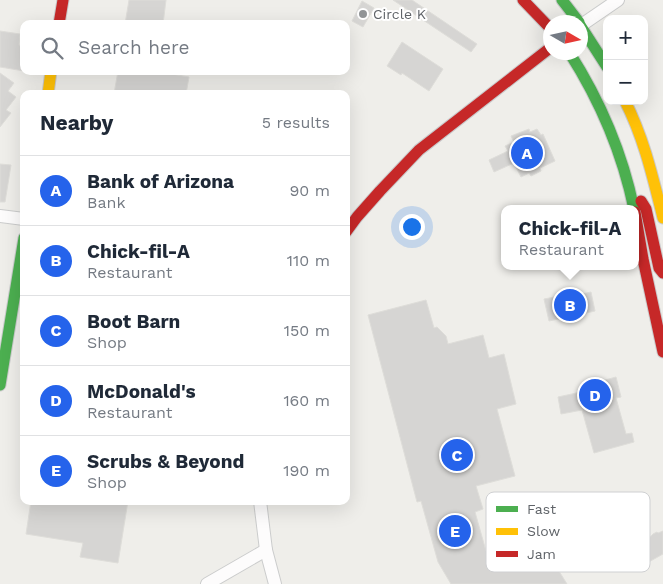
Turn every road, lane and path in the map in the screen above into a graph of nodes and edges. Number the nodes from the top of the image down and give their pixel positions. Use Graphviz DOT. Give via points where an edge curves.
graph roads {
  1 [pos="63,0"];
  2 [pos="523,0"];
  3 [pos="562,0"];
  4 [pos="618,0"];
  5 [pos="573,15"];
  6 [pos="60,20"];
  7 [pos="588,20"];
  8 [pos="543,21"];
  9 [pos="588,37"];
  10 [pos="543,53"];
  11 [pos="574,60"];
  12 [pos="603,61"];
  13 [pos="50,75"];
  14 [pos="49,90"];
  15 [pos="627,105"];
  16 [pos="630,184"];
  17 [pos="634,205"];
  18 [pos="0,216"];
  19 [pos="20,218"];
  20 [pos="663,218"];
  21 [pos="350,227"];
  22 [pos="639,232"];
  23 [pos="20,262"];
  24 [pos="663,273"];
  25 [pos="649,284"];
  26 [pos="660,288"];
  27 [pos="663,352"];
  28 [pos="0,385"];
  29 [pos="260,505"];
  30 [pos="266,550"];
  31 [pos="207,584"];
  32 [pos="275,584"];
  1 -- 6 [label="main road"];
  2 -- 8 [label="main road"];
  3 -- 5 [label="main road"];
  4 -- 7 [label="street"];
  9 -- 12 [label="main road"];
  10 -- 21 [label="main road" via="419,150"];
  11 -- 16 [label="main road" via="607,118"];
  13 -- 14 [label="main road"];
  15 -- 20 [label="main road" via="649,163"];
  16 -- 17 [label="main road"];
  16 -- 24 [label="main road" via="646,209 659,268"];
  18 -- 19 [label="street"];
  22 -- 25 [label="main road"];
  23 -- 28 [label="main road"];
  25 -- 26 [label="main road"];
  25 -- 27 [label="main road"];
  29 -- 30 [label="street"];
  30 -- 31 [label="street"];
  30 -- 32 [label="street"];
}
